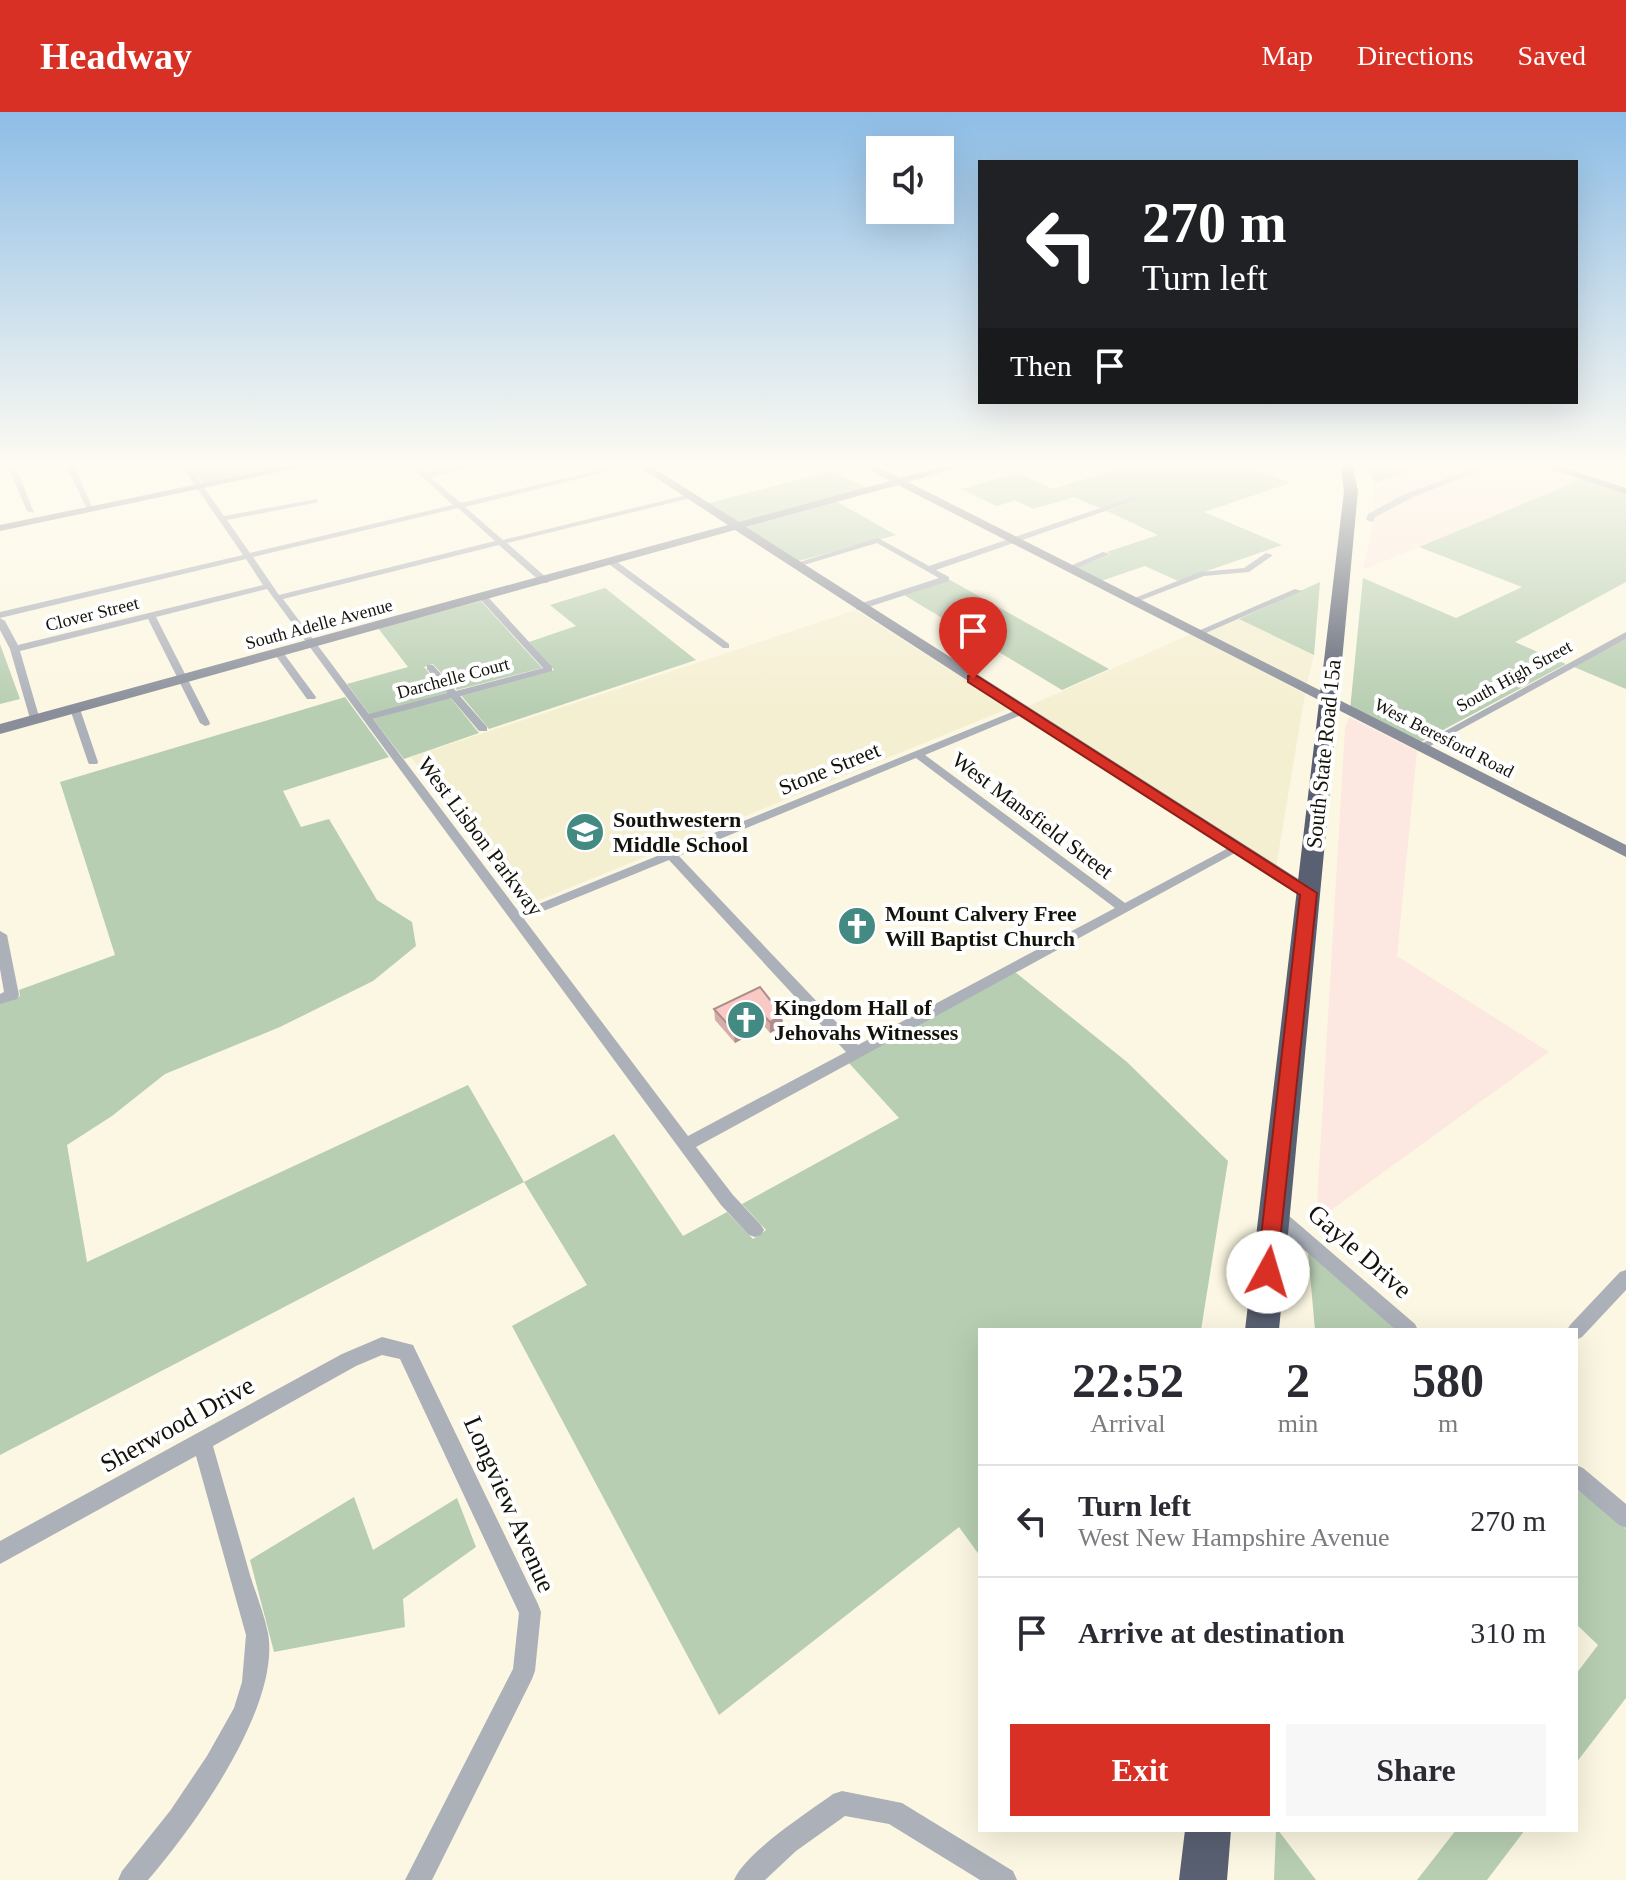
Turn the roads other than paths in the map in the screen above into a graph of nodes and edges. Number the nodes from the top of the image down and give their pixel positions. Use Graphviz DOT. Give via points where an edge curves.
graph roads {
  1 [pos="239,545"];
  2 [pos="296,545"];
  3 [pos="495,545"];
  4 [pos="503,545"];
  5 [pos="679,545"];
  6 [pos="763,545"];
  7 [pos="863,545"];
  8 [pos="886,545"];
  9 [pos="1002,545"];
  10 [pos="1019,545"];
  11 [pos="1345,545"];
  12 [pos="1106,554"];
  13 [pos="1269,555"];
  14 [pos="247,556"];
  15 [pos="613,563"];
  16 [pos="794,565"];
  17 [pos="929,569"];
  18 [pos="1067,569"];
  19 [pos="545,581"];
  20 [pos="269,586"];
  21 [pos="1298,591"];
  22 [pos="277,598"];
  23 [pos="484,598"];
  24 [pos="1131,601"];
  25 [pos="859,607"];
  26 [pos="0,615"];
  27 [pos="151,616"];
  28 [pos="0,621"];
  29 [pos="1196,634"];
  30 [pos="1626,635"];
  31 [pos="312,644"];
  32 [pos="726,646"];
  33 [pos="15,649"];
  34 [pos="279,653"];
  35 [pos="430,667"];
  36 [pos="184,679"];
  37 [pos="454,693"];
  38 [pos="311,697"];
  39 [pos="1329,703"];
  40 [pos="75,709"];
  41 [pos="1022,711"];
  42 [pos="367,718"];
  43 [pos="35,720"];
  44 [pos="205,723"];
  45 [pos="0,729"];
  46 [pos="483,729"];
  47 [pos="1419,748"];
  48 [pos="917,754"];
  49 [pos="93,762"];
  50 [pos="1238,848"];
  51 [pos="1626,852"];
  52 [pos="670,854"];
  53 [pos="1308,893"];
  54 [pos="1125,909"];
  55 [pos="518,917"];
  56 [pos="0,935"];
  57 [pos="6,997"];
  58 [pos="855,1052"];
  59 [pos="687,1144"];
  60 [pos="1274,1214"];
  61 [pos="755,1230"];
  62 [pos="1626,1278"];
  63 [pos="1262,1328"];
  64 [pos="1407,1328"];
  65 [pos="1578,1329"];
  66 [pos="382,1346"];
  67 [pos="201,1440"];
  68 [pos="1578,1477"];
  69 [pos="1626,1518"];
  70 [pos="0,1553"];
  71 [pos="1208,1832"];
  72 [pos="990,1877"];
  73 [pos="131,1880"];
  74 [pos="418,1880"];
  75 [pos="747,1880"];
  76 [pos="1203,1880"];
  1 -- 14 [label="street, West Lisbon Parkway"];
  2 -- 14 [label="street"];
  3 -- 22 [label="street"];
  4 -- 19 [label="street"];
  5 -- 15 [label="street, South Adelle Avenue"];
  6 -- 16 [label="street"];
  7 -- 16 [label="street"];
  8 -- 17 [label="street"];
  9 -- 17 [label="street"];
  10 -- 18 [label="street, West Beresford Road"];
  11 -- 39 [label="highway, South State Road 15a"];
  12 -- 18 [label="street"];
  13 -- 24 [label="street" via="1246,570 1203,574"];
  14 -- 20 [label="street, West Lisbon Parkway"];
  14 -- 26 [label="street"];
  15 -- 19 [label="street, South Adelle Avenue"];
  15 -- 32 [label="street"];
  16 -- 25 [label="street"];
  17 -- 25 [label="street" via="946,579"];
  18 -- 24 [label="street, West Beresford Road"];
  19 -- 23 [label="street, South Adelle Avenue"];
  20 -- 22 [label="street, West Lisbon Parkway"];
  20 -- 27 [label="street, Clover Street"];
  21 -- 29 [label="street"];
  22 -- 31 [label="street, West Lisbon Parkway"];
  23 -- 31 [label="street, South Adelle Avenue"];
  23 -- 37 [label="street, Darchelle Court" via="549,669"];
  24 -- 29 [label="street, West Beresford Road"];
  25 -- 41 [label="street"];
  27 -- 33 [label="street, Clover Street"];
  27 -- 36 [label="street"];
  28 -- 33 [label="street"];
  29 -- 39 [label="street, West Beresford Road"];
  30 -- 47 [label="street, South High Street"];
  31 -- 34 [label="street, South Adelle Avenue"];
  31 -- 42 [label="street, West Lisbon Parkway"];
  33 -- 43 [label="street"];
  34 -- 36 [label="street, South Adelle Avenue"];
  34 -- 38 [label="street"];
  35 -- 37 [label="street"];
  36 -- 40 [label="street, South Adelle Avenue"];
  36 -- 44 [label="street"];
  37 -- 42 [label="street, Darchelle Court"];
  37 -- 46 [label="street"];
  39 -- 47 [label="street, West Beresford Road"];
  39 -- 53 [label="highway, South State Road 15a"];
  40 -- 43 [label="street, South Adelle Avenue"];
  40 -- 49 [label="street"];
  41 -- 48 [label="street, Stone Street"];
  41 -- 50 [label="street"];
  42 -- 55 [label="street, West Lisbon Parkway"];
  43 -- 45 [label="street, South Adelle Avenue"];
  47 -- 51 [label="street, West Beresford Road"];
  48 -- 52 [label="street, Stone Street"];
  48 -- 54 [label="street, West Mansfield Street"];
  50 -- 53 [label="street"];
  50 -- 54 [label="street"];
  52 -- 55 [label="street, Stone Street"];
  52 -- 58 [label="street"];
  53 -- 60 [label="highway, South State Road 15a"];
  54 -- 58 [label="street"];
  55 -- 59 [label="street, West Lisbon Parkway"];
  56 -- 57 [label="street"];
  58 -- 59 [label="street"];
  59 -- 61 [label="street, West Lisbon Parkway"];
  60 -- 63 [label="highway, South State Road 15a"];
  60 -- 64 [label="street, Gayle Drive"];
  62 -- 65 [label="street"];
  66 -- 67 [label="street, Sherwood Drive"];
  66 -- 74 [label="street, Longview Avenue" via="406,1351 530,1612 524,1671"];
  67 -- 70 [label="street, Sherwood Drive"];
  67 -- 73 [label="street" via="257,1635 257,1663 249,1700 221,1754"];
  68 -- 69 [label="street"];
  71 -- 76 [label="highway"];
  72 -- 75 [label="street" via="893,1812 842,1803 787,1842"];
}
